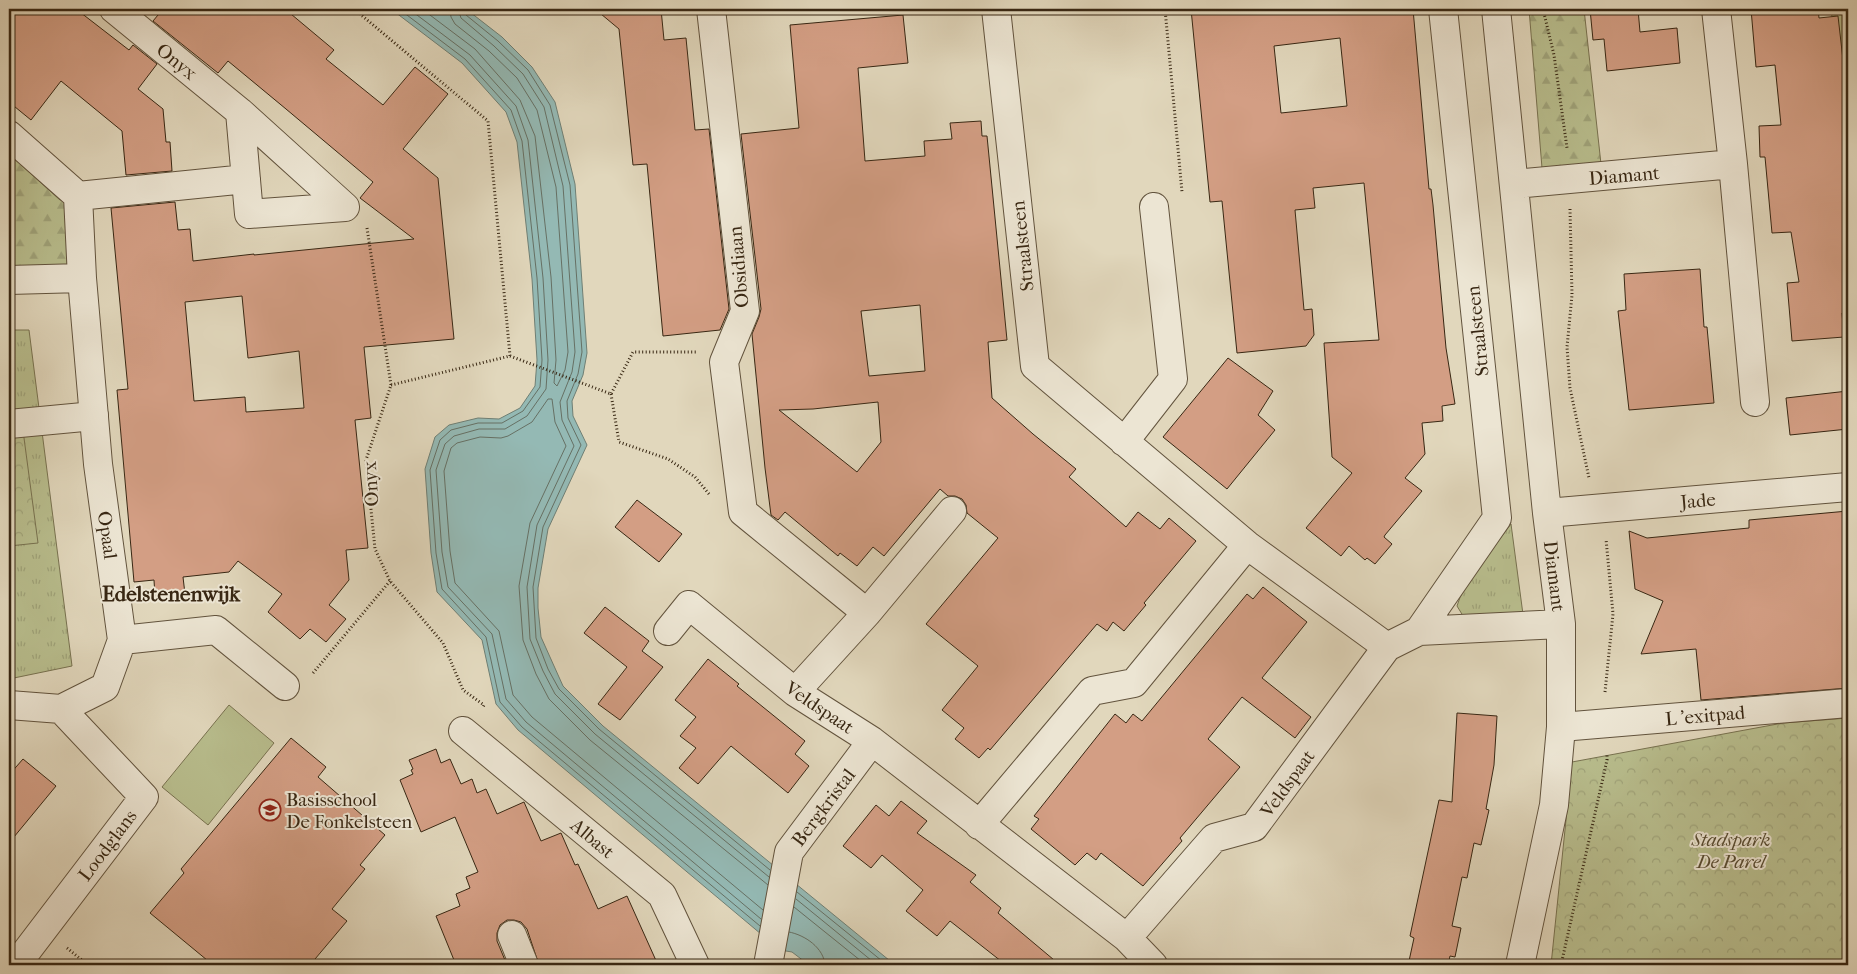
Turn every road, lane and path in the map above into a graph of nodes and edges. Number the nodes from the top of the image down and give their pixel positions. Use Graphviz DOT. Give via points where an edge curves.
graph roads {
  1 [pos="114,9"];
  2 [pos="354,9"];
  3 [pos="711,9"];
  4 [pos="996,9"];
  5 [pos="1165,9"];
  6 [pos="1443,9"];
  7 [pos="1496,9"];
  8 [pos="1543,9"];
  9 [pos="1716,9"];
  10 [pos="240,112"];
  11 [pos="9,136"];
  12 [pos="1733,164"];
  13 [pos="246,179"];
  14 [pos="1568,180"];
  15 [pos="1514,184"];
  16 [pos="78,196"];
  17 [pos="345,207"];
  18 [pos="1154,207"];
  19 [pos="82,278"];
  20 [pos="9,280"];
  21 [pos="510,356"];
  22 [pos="724,362"];
  23 [pos="391,385"];
  24 [pos="611,394"];
  25 [pos="1755,402"];
  26 [pos="94,416"];
  27 [pos="9,424"];
  28 [pos="1124,442"];
  29 [pos="1848,487"];
  30 [pos="1596,509"];
  31 [pos="952,511"];
  32 [pos="743,512"];
  33 [pos="1547,513"];
  34 [pos="1246,546"];
  35 [pos="390,581"];
  36 [pos="867,613"];
  37 [pos="1561,624"];
  38 [pos="668,631"];
  39 [pos="1419,631"];
  40 [pos="122,640"];
  41 [pos="1387,647"];
  42 [pos="285,686"];
  43 [pos="795,692"];
  44 [pos="1848,703"];
  45 [pos="9,705"];
  46 [pos="61,709"];
  47 [pos="1561,727"];
  48 [pos="463,731"];
  49 [pos="872,741"];
  50 [pos="979,824"];
  51 [pos="512,934"];
  52 [pos="1127,938"];
  53 [pos="16,965"];
  54 [pos="524,965"];
  55 [pos="695,965"];
  56 [pos="768,965"];
  57 [pos="1153,965"];
  58 [pos="1520,965"];
  1 -- 10 [label="street, Onyx"];
  2 -- 21 [label="path" via="488,120"];
  3 -- 22 [label="street, Obsidiaan" via="745,312"];
  4 -- 28 [label="street, Straalsteen" via="1035,366"];
  5 -- 18 [label="path" via="1183,204"];
  6 -- 39 [label="street, Straalsteen" via="1497,518"];
  7 -- 15 [label="street, Diamant"];
  8 -- 14 [label="path" via="1561,102"];
  9 -- 12 [label="street"];
  10 -- 13 [label="street"];
  10 -- 17 [label="street, Onyx"];
  11 -- 16 [label="street"];
  12 -- 14 [label="street, Diamant"];
  12 -- 25 [label="street"];
  13 -- 16 [label="street"];
  13 -- 17 [label="street" via="249,214"];
  14 -- 15 [label="street, Diamant"];
  14 -- 30 [label="path" via="1572,296 1567,347 1570,388"];
  15 -- 33 [label="street, Diamant"];
  16 -- 19 [label="street"];
  17 -- 23 [label="path, Onyx" via="366,226"];
  18 -- 28 [label="street" via="1174,379"];
  19 -- 20 [label="street"];
  19 -- 26 [label="street, Opaal"];
  21 -- 23 [label="path"];
  21 -- 24 [label="path"];
  22 -- 24 [label="path" via="705,352 633,352"];
  22 -- 32 [label="street"];
  23 -- 35 [label="path, Onyx" via="366,460 375,549"];
  24 -- 32 [label="path" via="619,442 668,459 688,472 726,516"];
  26 -- 27 [label="street"];
  26 -- 40 [label="street, Opaal"];
  28 -- 34 [label="street, Straalsteen"];
  29 -- 30 [label="street, Jade"];
  30 -- 33 [label="street, Jade"];
  31 -- 36 [label="street"];
  32 -- 36 [label="street"];
  33 -- 37 [label="street, Diamant"];
  34 -- 41 [label="street, Straalsteen"];
  34 -- 50 [label="street" via="1134,683 1092,691"];
  35 -- 42 [label="path" via="319,668 294,693"];
  35 -- 48 [label="path, Onyx" via="443,643 463,690 484,705"];
  36 -- 43 [label="street"];
  37 -- 39 [label="street, Straalsteen"];
  37 -- 47 [label="street, Diamant"];
  38 -- 43 [label="street, Veldspaat" via="689,605"];
  39 -- 41 [label="street, Straalsteen"];
  40 -- 42 [label="street" via="216,630"];
  40 -- 46 [label="street, Opaal" via="105,687"];
  41 -- 52 [label="street, Veldspaat" via="1254,827 1214,838"];
  43 -- 49 [label="street, Veldspaat"];
  44 -- 47 [label="street, L 'exitpad"];
  45 -- 46 [label="street"];
  46 -- 53 [label="street, Loodglans" via="144,797"];
  47 -- 58 [label="street, Diamant" via="1554,805"];
  48 -- 55 [label="street, Albast" via="662,895"];
  49 -- 50 [label="street, Veldspaat"];
  49 -- 56 [label="street, Bergkristal" via="788,852"];
  50 -- 52 [label="street, Veldspaat"];
  51 -- 54 [label="street"];
  52 -- 57 [label="street, Veldspaat"];
}
